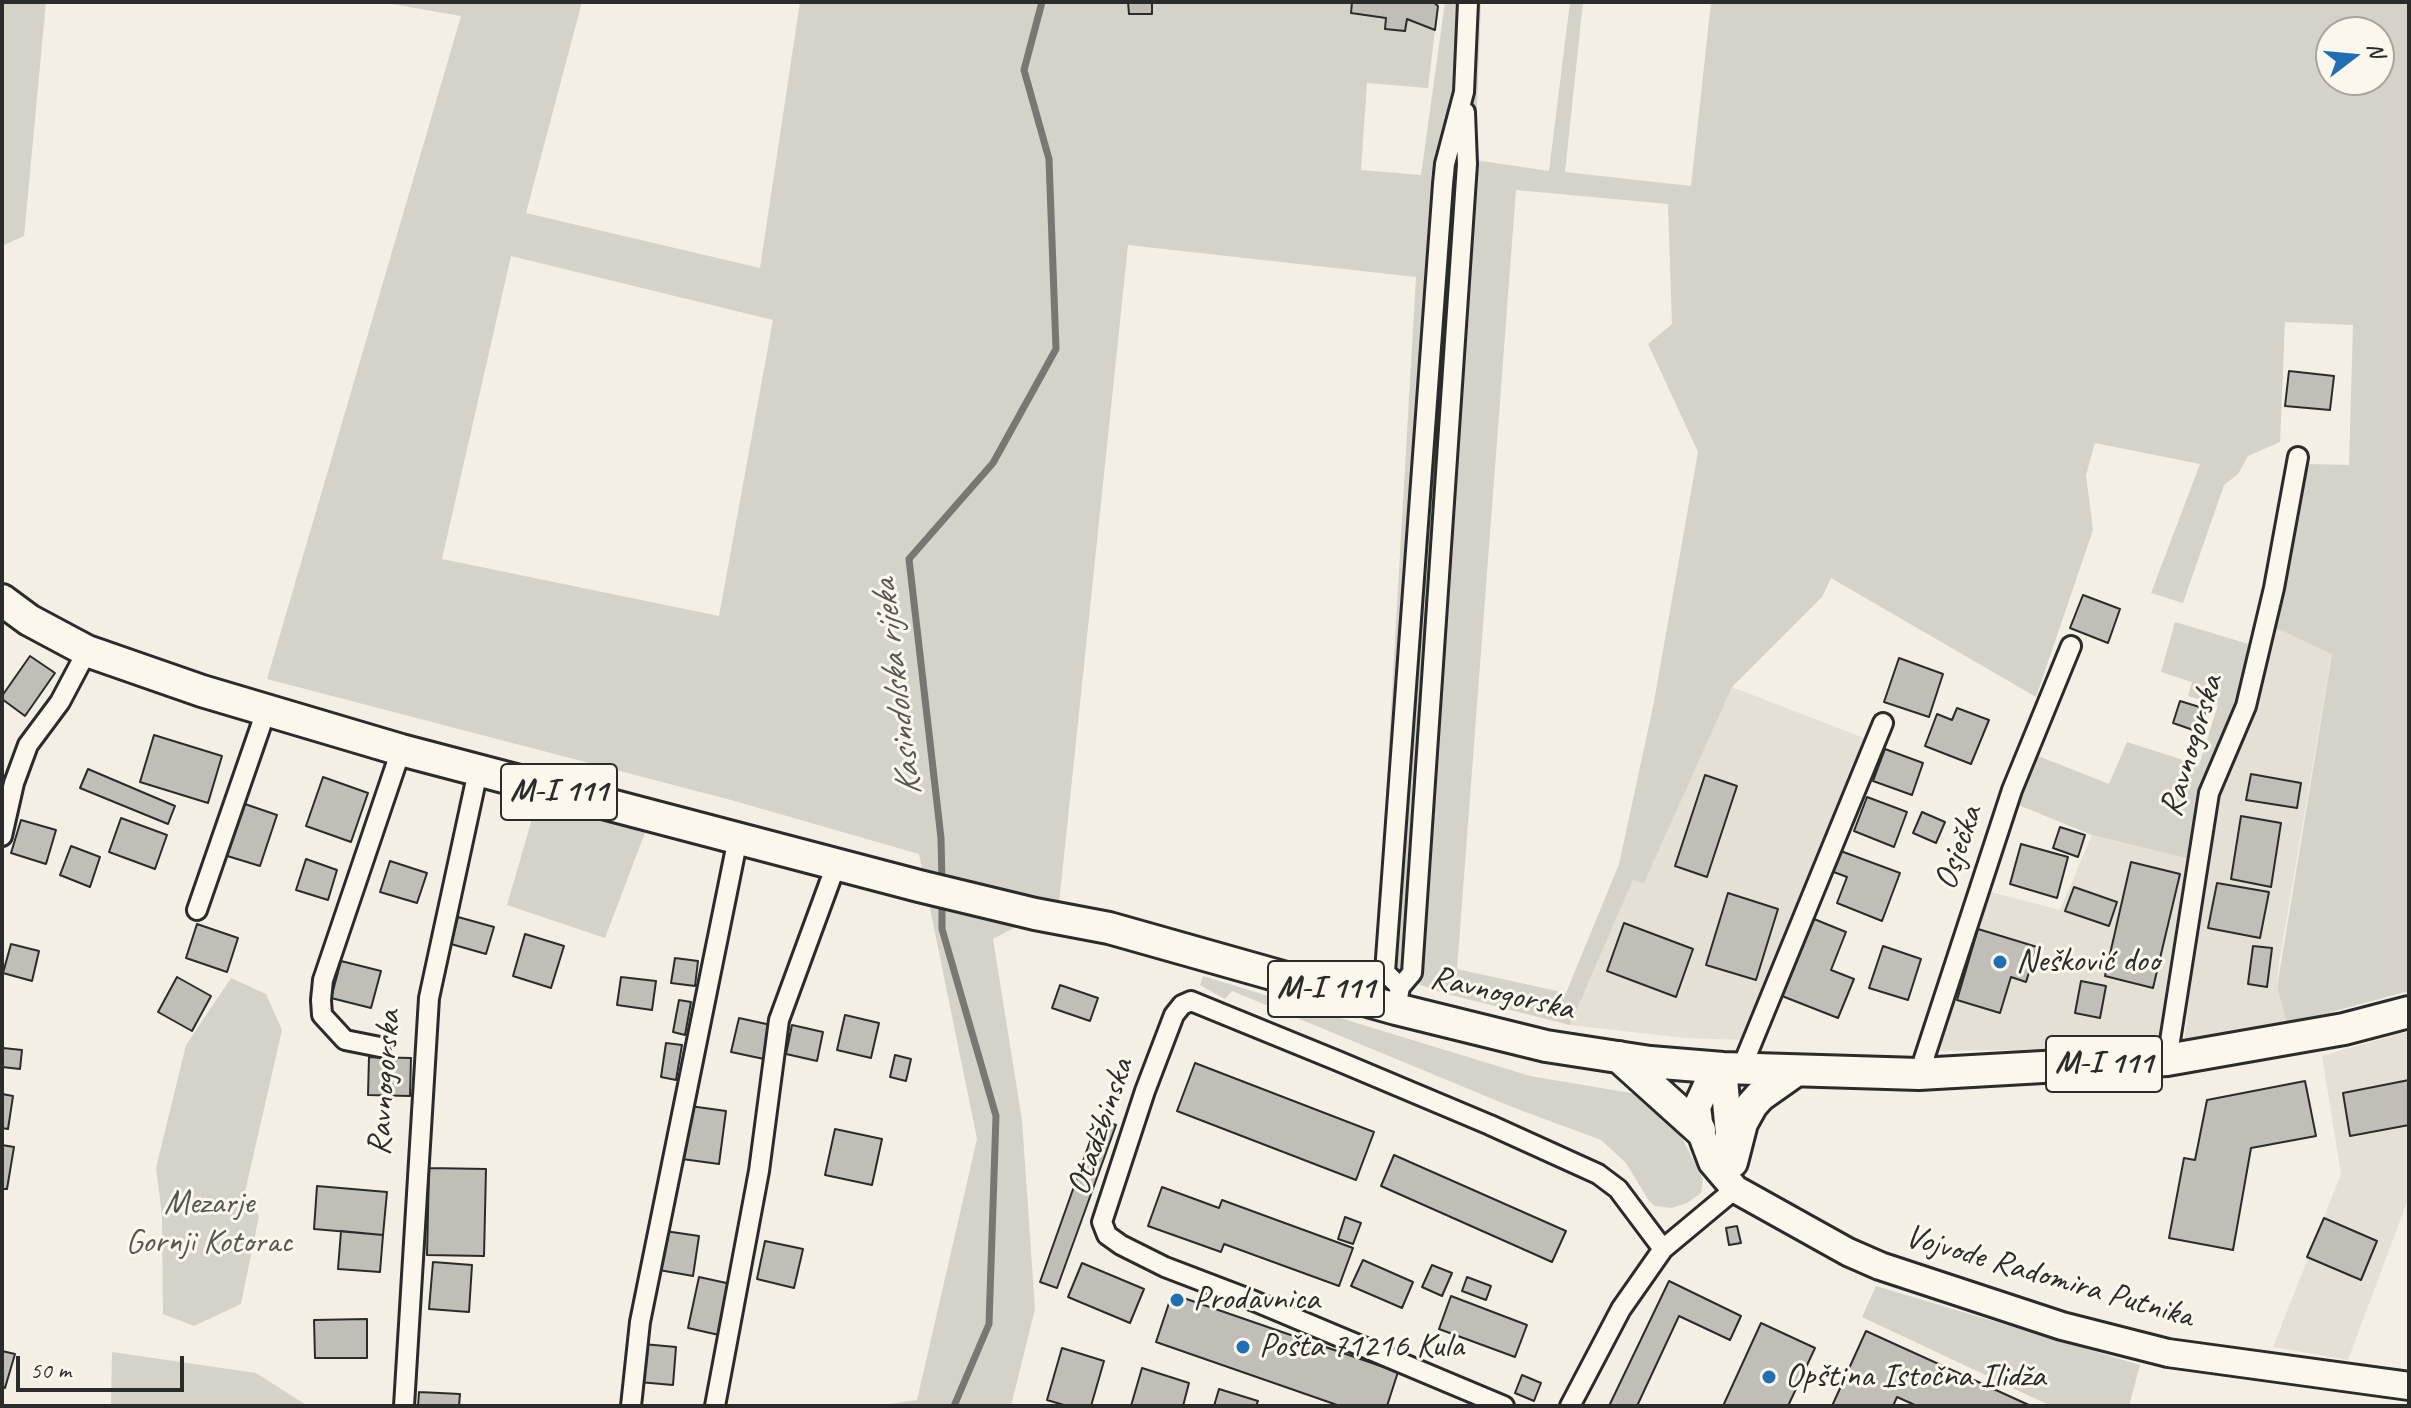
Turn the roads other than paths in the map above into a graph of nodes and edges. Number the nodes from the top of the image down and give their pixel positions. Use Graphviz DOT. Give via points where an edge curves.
graph roads {
  1 [pos="1468,2"];
  2 [pos="1464,92"];
  3 [pos="2298,457"];
  4 [pos="2,600"];
  5 [pos="2071,646"];
  6 [pos="87,651"];
  7 [pos="266,711"];
  8 [pos="1883,723"];
  9 [pos="401,750"];
  10 [pos="478,771"];
  11 [pos="2,836"];
  12 [pos="738,838"];
  13 [pos="836,865"];
  14 [pos="197,910"];
  15 [pos="1398,998"];
  16 [pos="2409,1012"];
  17 [pos="380,1047"];
  18 [pos="1619,1057"];
  19 [pos="2167,1060"];
  20 [pos="1732,1069"];
  21 [pos="1794,1072"];
  22 [pos="1919,1074"];
  23 [pos="1700,1130"];
  24 [pos="1734,1176"];
  25 [pos="1663,1249"];
  26 [pos="2409,1386"];
  27 [pos="404,1406"];
  28 [pos="631,1406"];
  29 [pos="715,1406"];
  30 [pos="1504,1406"];
  31 [pos="1570,1406"];
  1 -- 2 [label="street"];
  2 -- 15 [label="street" via="1467,164 1412,973"];
  2 -- 15 [label="street" via="1443,184 1386,956 1385,972"];
  3 -- 19 [label="street, Ravnogorska" via="2246,706 2209,793"];
  4 -- 6 [label="main road, Ravnogorska / M-I 111"];
  5 -- 22 [label="street, Osječka" via="2012,790"];
  6 -- 7 [label="main road, Ravnogorska / M-I 111"];
  6 -- 11 [label="street" via="60,702 28,745"];
  7 -- 9 [label="main road, Ravnogorska / M-I 111"];
  7 -- 14 [label="street"];
  8 -- 20 [label="street"];
  9 -- 10 [label="main road, Ravnogorska / M-I 111"];
  9 -- 17 [label="street" via="323,980 321,1000 322,1015 345,1040"];
  10 -- 12 [label="main road, Ravnogorska / M-I 111"];
  10 -- 27 [label="street, Ravnogorska" via="429,998"];
  12 -- 13 [label="main road, Ravnogorska / M-I 111"];
  12 -- 28 [label="street" via="640,1322"];
  13 -- 15 [label="main road, Ravnogorska / M-I 111"];
  13 -- 29 [label="street" via="779,1020 759,1171"];
  15 -- 18 [label="main road, Ravnogorska / M-I 111" via="1546,1046"];
  16 -- 19 [label="main road, Ravnogorska / M-I 111" via="2344,1029"];
  18 -- 20 [label="main road, Ravnogorska / M-I 111"];
  18 -- 23 [label="main road"];
  19 -- 22 [label="main road, Ravnogorska / M-I 111"];
  20 -- 21 [label="main road, Ravnogorska / M-I 111"];
  20 -- 23 [label="main road, Vojvode Radomira Putnika" via="1708,1083 1701,1096"];
  20 -- 24 [label="main road"];
  21 -- 22 [label="main road, Ravnogorska / M-I 111"];
  21 -- 24 [label="main road" via="1752,1105 1742,1123"];
  23 -- 24 [label="main road, Vojvode Radomira Putnika" via="1712,1162"];
  24 -- 25 [label="street"];
  24 -- 26 [label="main road, Vojvode Radomira Putnika" via="1837,1246 1880,1266 2062,1326 2168,1353"];
  25 -- 30 [label="street, Otadžbinska" via="1618,1189 1598,1174 1191,1001 1176,1011 1102,1222 1107,1235 1165,1267"];
  25 -- 31 [label="street" via="1621,1309"];
}
